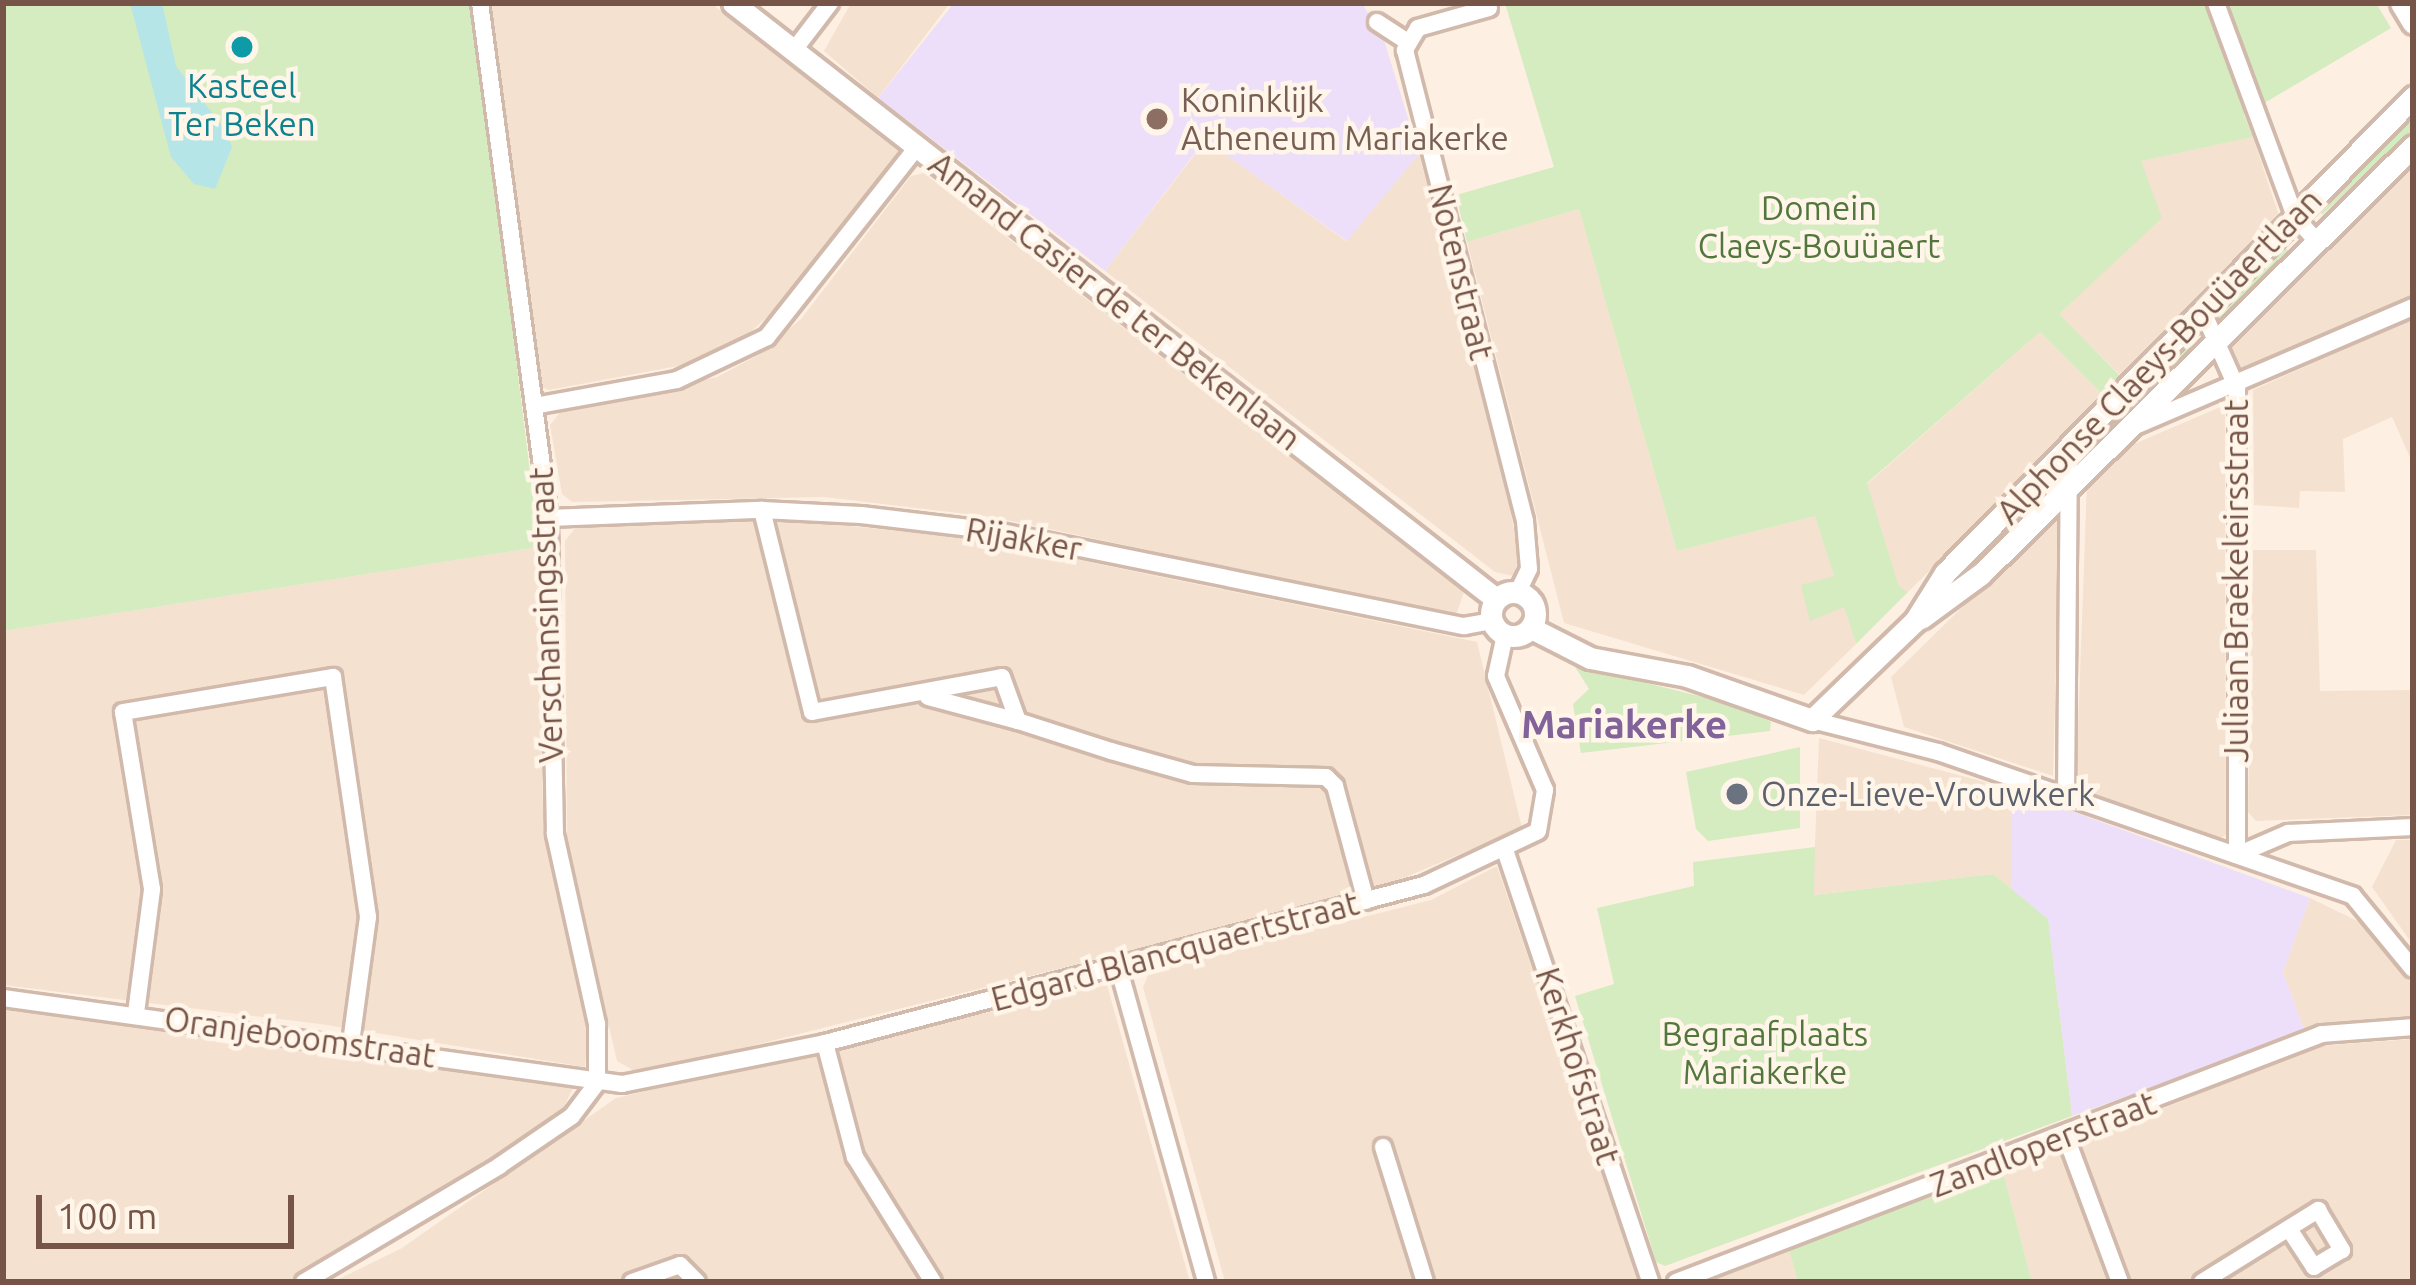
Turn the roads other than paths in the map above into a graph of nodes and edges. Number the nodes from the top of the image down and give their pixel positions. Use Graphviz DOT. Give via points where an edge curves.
graph roads {
  1 [pos="480,3"];
  2 [pos="733,3"];
  3 [pos="830,3"];
  4 [pos="2216,3"];
  5 [pos="1489,8"];
  6 [pos="1377,22"];
  7 [pos="1406,41"];
  8 [pos="794,50"];
  9 [pos="2413,97"];
  10 [pos="2413,146"];
  11 [pos="916,148"];
  12 [pos="2295,218"];
  13 [pos="2316,240"];
  14 [pos="2413,307"];
  15 [pos="2204,314"];
  16 [pos="2218,336"];
  17 [pos="2237,388"];
  18 [pos="533,406"];
  19 [pos="2122,430"];
  20 [pos="2069,450"];
  21 [pos="2071,485"];
  22 [pos="762,510"];
  23 [pos="549,518"];
  24 [pos="1507,595"];
  25 [pos="1915,621"];
  26 [pos="1498,628"];
  27 [pos="1531,628"];
  28 [pos="927,696"];
  29 [pos="1812,720"];
  30 [pos="1018,721"];
  31 [pos="2066,796"];
  32 [pos="2413,827"];
  33 [pos="1505,850"];
  34 [pos="2237,855"];
  35 [pos="1366,901"];
  36 [pos="1118,966"];
  37 [pos="2413,968"];
  38 [pos="3,998"];
  39 [pos="136,1013"];
  40 [pos="2413,1027"];
  41 [pos="351,1042"];
  42 [pos="825,1043"];
  43 [pos="596,1082"];
  44 [pos="2066,1137"];
  45 [pos="1383,1148"];
  46 [pos="2289,1229"];
  47 [pos="304,1282"];
  48 [pos="632,1282"];
  49 [pos="697,1282"];
  50 [pos="933,1282"];
  51 [pos="1206,1282"];
  52 [pos="1425,1282"];
  53 [pos="1649,1282"];
  54 [pos="1676,1282"];
  55 [pos="2120,1282"];
  56 [pos="2202,1282"];
  1 -- 18 [label="street, Verschansingsstraat"];
  2 -- 8 [label="street, Amand Casier de ter Bekenlaan"];
  3 -- 8 [label="street"];
  4 -- 12 [label="street"];
  5 -- 7 [label="street" via="1418,28"];
  6 -- 7 [label="street"];
  7 -- 24 [label="street, Notenstraat" via="1525,521 1529,569"];
  8 -- 11 [label="street, Amand Casier de ter Bekenlaan"];
  9 -- 12 [label="street, Alphonse Claeys-Bouüaertlaan"];
  10 -- 13 [label="street, Alphonse Claeys-Bouüaertlaan"];
  11 -- 18 [label="street" via="767,337 677,380"];
  11 -- 24 [label="street, Amand Casier de ter Bekenlaan"];
  12 -- 13 [label="street"];
  12 -- 15 [label="street, Alphonse Claeys-Bouüaertlaan"];
  13 -- 16 [label="street, Alphonse Claeys-Bouüaertlaan"];
  14 -- 17 [label="street"];
  15 -- 16 [label="street, Juliaan Braekeleirsstraat"];
  15 -- 20 [label="street, Alphonse Claeys-Bouüaertlaan"];
  16 -- 17 [label="street, Juliaan Braekeleirsstraat"];
  16 -- 19 [label="street, Alphonse Claeys-Bouüaertlaan"];
  17 -- 19 [label="street"];
  17 -- 34 [label="street, Juliaan Braekeleirsstraat"];
  18 -- 23 [label="street, Verschansingsstraat"];
  19 -- 21 [label="street, Alphonse Claeys-Bouüaertlaan"];
  20 -- 21 [label="street"];
  20 -- 25 [label="street, Alphonse Claeys-Bouüaertlaan" via="1946,573"];
  21 -- 25 [label="street, Alphonse Claeys-Bouüaertlaan" via="1981,574"];
  21 -- 31 [label="street"];
  22 -- 23 [label="street, Rijakker"];
  22 -- 26 [label="street, Rijakker" via="996,531"];
  22 -- 28 [label="street" via="805,705 824,713"];
  23 -- 43 [label="street, Verschansingsstraat" via="555,834 597,1024"];
  24 -- 26 [label="street"];
  24 -- 27 [label="street" via="1534,606"];
  25 -- 29 [label="street, Alphonse Claeys-Bouüaertlaan"];
  26 -- 27 [label="street"];
  26 -- 33 [label="street, Edgard Blancquaertstraat" via="1501,698 1548,786 1538,831"];
  27 -- 29 [label="street" via="1590,658 1688,676"];
  28 -- 30 [label="street"];
  28 -- 30 [label="street" via="1002,676"];
  29 -- 31 [label="street" via="1860,728"];
  30 -- 35 [label="street" via="1193,775 1326,777"];
  31 -- 34 [label="street"];
  32 -- 34 [label="street" via="2288,833"];
  33 -- 35 [label="street, Edgard Blancquaertstraat"];
  33 -- 53 [label="street, Kerkhofstraat"];
  34 -- 37 [label="street" via="2353,896"];
  35 -- 36 [label="street, Edgard Blancquaertstraat"];
  36 -- 42 [label="street, Edgard Blancquaertstraat"];
  36 -- 51 [label="street"];
  38 -- 39 [label="street, Oranjeboomstraat"];
  39 -- 41 [label="street, Oranjeboomstraat"];
  39 -- 41 [label="street" via="152,889 123,712 333,676 368,916"];
  40 -- 44 [label="street, Zandloperstraat" via="2322,1034"];
  41 -- 43 [label="street, Oranjeboomstraat"];
  42 -- 43 [label="street, Edgard Blancquaertstraat" via="643,1083"];
  42 -- 50 [label="street" via="855,1157"];
  43 -- 47 [label="street" via="572,1116 499,1166"];
  44 -- 54 [label="street, Zandloperstraat"];
  44 -- 55 [label="street"];
  45 -- 52 [label="street"];
  46 -- 56 [label="street"];
  48 -- 49 [label="street" via="680,1264"];
}
